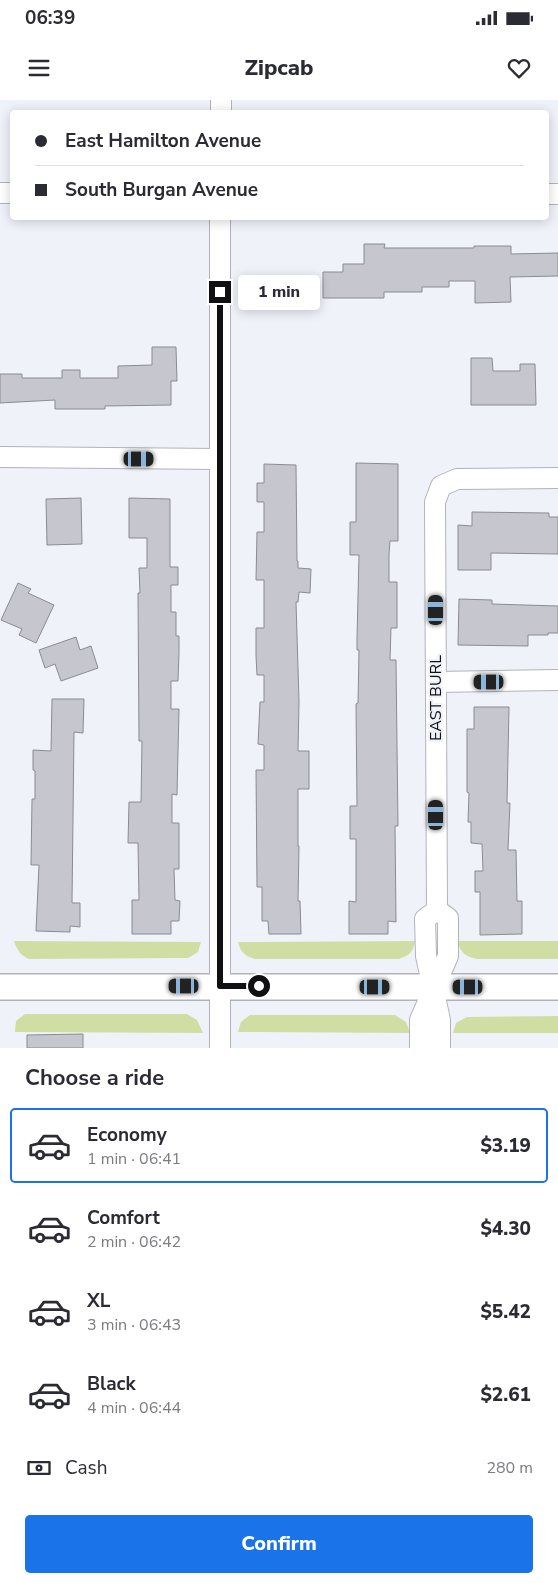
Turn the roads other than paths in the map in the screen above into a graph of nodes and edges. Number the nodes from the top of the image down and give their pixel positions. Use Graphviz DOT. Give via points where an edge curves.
graph roads {
  1 [pos="220,220"];
  2 [pos="0,457"];
  3 [pos="219,459"];
  4 [pos="558,478"];
  5 [pos="558,680"];
  6 [pos="436,682"];
  7 [pos="220,986"];
  8 [pos="0,987"];
  9 [pos="433,987"];
  10 [pos="558,988"];
  11 [pos="220,1048"];
  12 [pos="420,1048"];
  13 [pos="440,1048"];
  1 -- 3 [label="street"];
  2 -- 3 [label="street"];
  3 -- 7 [label="street"];
  4 -- 6 [label="street, EAST BURL" via="457,478 441,486 435,502"];
  5 -- 6 [label="street"];
  6 -- 9 [label="street, EAST BURL" via="437,910 425,919 426,956"];
  7 -- 8 [label="street"];
  7 -- 9 [label="street"];
  7 -- 11 [label="street"];
  9 -- 10 [label="street"];
  9 -- 12 [label="street" via="420,1020"];
  9 -- 13 [label="street, EAST BURL" via="440,1020"];
}
